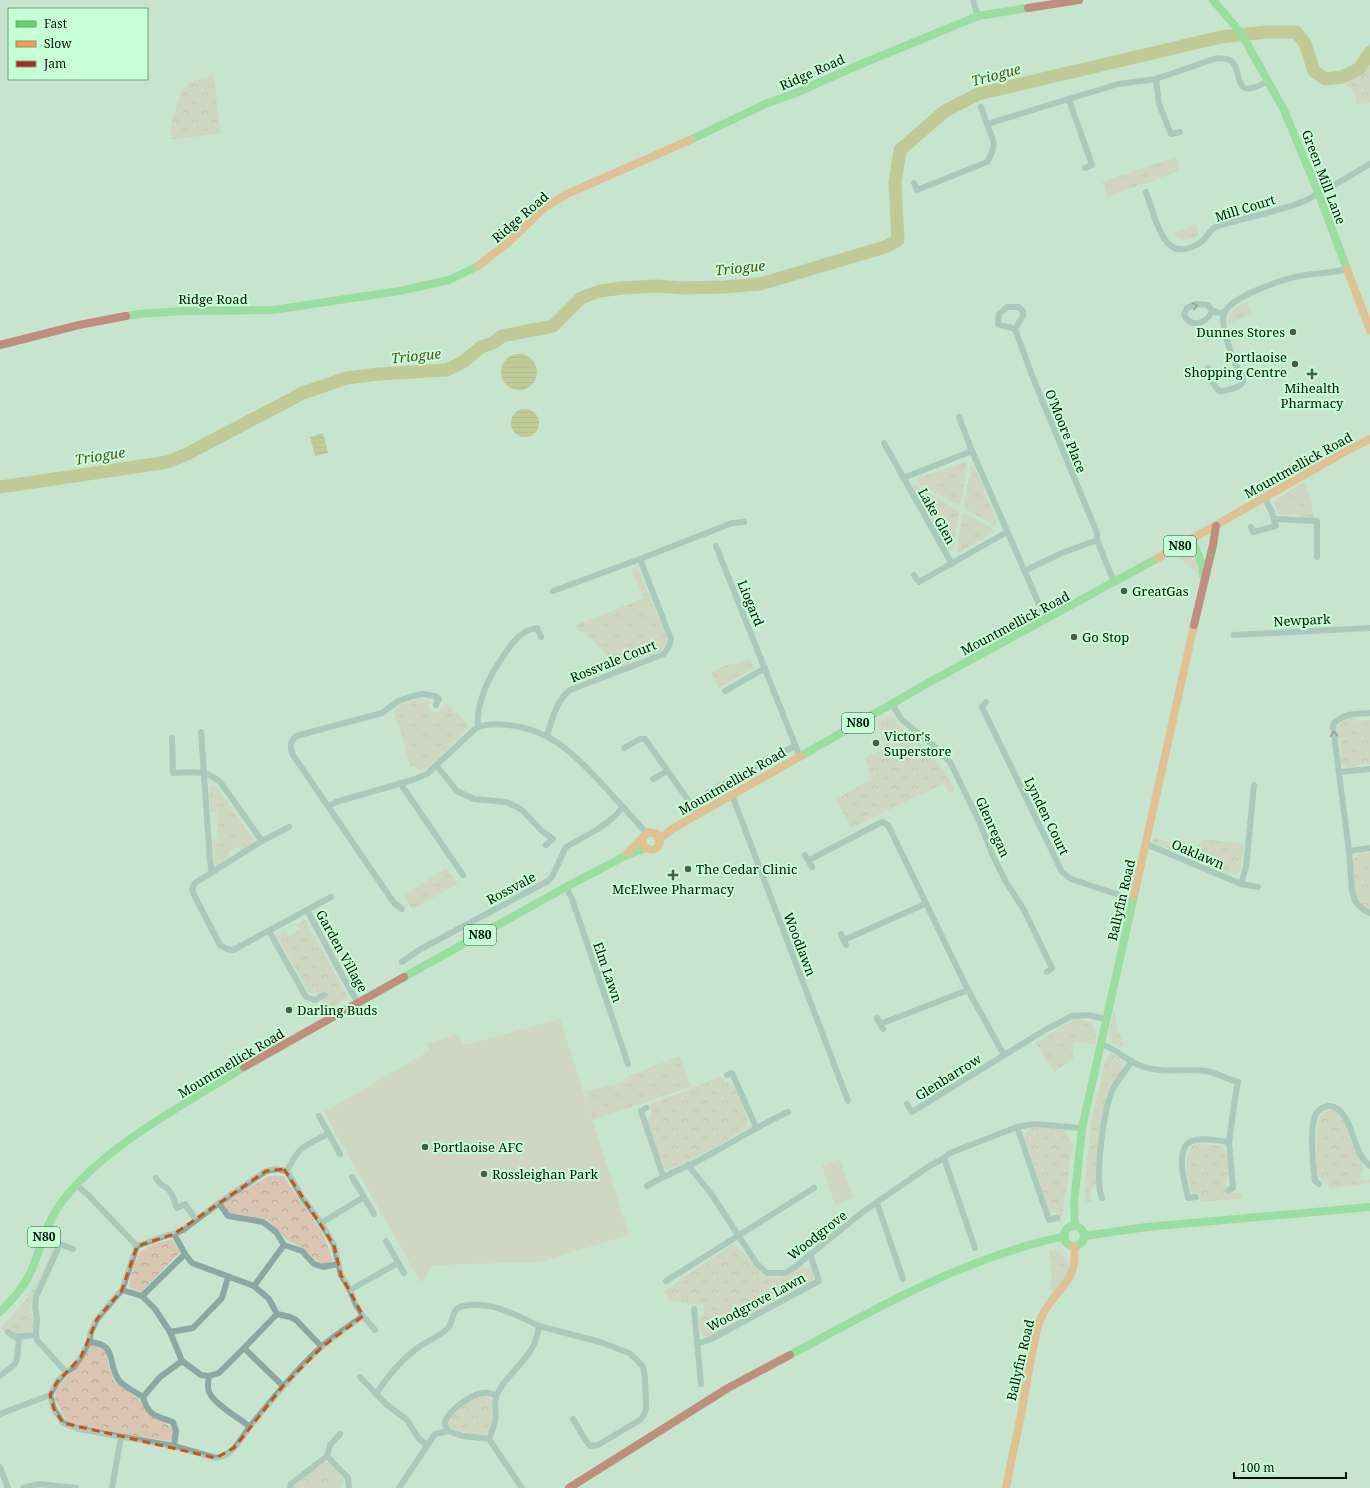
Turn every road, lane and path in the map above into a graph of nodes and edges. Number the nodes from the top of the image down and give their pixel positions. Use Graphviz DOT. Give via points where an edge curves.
graph roads {
  1 [pos="973,0"];
  2 [pos="1079,0"];
  3 [pos="1213,0"];
  4 [pos="978,16"];
  5 [pos="1156,79"];
  6 [pos="1268,81"];
  7 [pos="1069,100"];
  8 [pos="981,107"];
  9 [pos="987,124"];
  10 [pos="1180,132"];
  11 [pos="1370,164"];
  12 [pos="1085,168"];
  13 [pos="914,183"];
  14 [pos="1146,192"];
  15 [pos="1318,193"];
  16 [pos="1347,269"];
  17 [pos="1212,311"];
  18 [pos="1224,314"];
  19 [pos="1015,329"];
  20 [pos="1370,330"];
  21 [pos="0,345"];
  22 [pos="1208,368"];
  23 [pos="959,417"];
  24 [pos="1370,439"];
  25 [pos="884,444"];
  26 [pos="972,451"];
  27 [pos="903,478"];
  28 [pos="1264,498"];
  29 [pos="1274,519"];
  30 [pos="744,522"];
  31 [pos="1216,526"];
  32 [pos="1252,527"];
  33 [pos="1007,532"];
  34 [pos="1192,539"];
  35 [pos="1097,540"];
  36 [pos="716,546"];
  37 [pos="1317,557"];
  38 [pos="640,559"];
  39 [pos="952,564"];
  40 [pos="1024,571"];
  41 [pos="914,575"];
  42 [pos="1204,581"];
  43 [pos="1114,582"];
  44 [pos="553,591"];
  45 [pos="1046,620"];
  46 [pos="1370,628"];
  47 [pos="1234,635"];
  48 [pos="541,637"];
  49 [pos="765,668"];
  50 [pos="725,691"];
  51 [pos="986,702"];
  52 [pos="892,704"];
  53 [pos="436,706"];
  54 [pos="1370,713"];
  55 [pos="478,727"];
  56 [pos="201,732"];
  57 [pos="547,736"];
  58 [pos="172,738"];
  59 [pos="795,746"];
  60 [pos="624,748"];
  61 [pos="800,757"];
  62 [pos="437,766"];
  63 [pos="1370,769"];
  64 [pos="667,771"];
  65 [pos="204,772"];
  66 [pos="1339,772"];
  67 [pos="653,779"];
  68 [pos="400,783"];
  69 [pos="1254,785"];
  70 [pos="707,793"];
  71 [pos="732,795"];
  72 [pos="328,806"];
  73 [pos="623,807"];
  74 [pos="698,814"];
  75 [pos="289,827"];
  76 [pos="658,836"];
  77 [pos="643,837"];
  78 [pos="262,841"];
  79 [pos="1146,844"];
  80 [pos="546,845"];
  81 [pos="645,848"];
  82 [pos="1370,848"];
  83 [pos="1349,850"];
  84 [pos="623,857"];
  85 [pos="812,867"];
  86 [pos="212,872"];
  87 [pos="463,875"];
  88 [pos="1241,884"];
  89 [pos="566,887"];
  90 [pos="1258,887"];
  91 [pos="331,897"];
  92 [pos="1134,898"];
  93 [pos="925,904"];
  94 [pos="402,909"];
  95 [pos="307,910"];
  96 [pos="1370,913"];
  97 [pos="269,931"];
  98 [pos="841,934"];
  99 [pos="402,962"];
  100 [pos="1047,972"];
  101 [pos="968,990"];
  102 [pos="324,995"];
  103 [pos="358,1002"];
  104 [pos="1106,1018"];
  105 [pos="880,1023"];
  106 [pos="1101,1044"];
  107 [pos="1004,1055"];
  108 [pos="1132,1061"];
  109 [pos="628,1064"];
  110 [pos="727,1075"];
  111 [pos="848,1101"];
  112 [pos="907,1104"];
  113 [pos="646,1108"];
  114 [pos="788,1112"];
  115 [pos="319,1116"];
  116 [pos="756,1127"];
  117 [pos="1017,1127"];
  118 [pos="1082,1128"];
  119 [pos="328,1134"];
  120 [pos="1229,1142"];
  121 [pos="340,1154"];
  122 [pos="944,1158"];
  123 [pos="688,1166"];
  124 [pos="1370,1166"];
  125 [pos="287,1171"];
  126 [pos="663,1176"];
  127 [pos="352,1177"];
  128 [pos="156,1178"];
  129 [pos="1319,1184"];
  130 [pos="76,1185"];
  131 [pos="647,1186"];
  132 [pos="814,1188"];
  133 [pos="1229,1190"];
  134 [pos="364,1197"];
  135 [pos="1196,1197"];
  136 [pos="1102,1198"];
  137 [pos="877,1202"];
  138 [pos="219,1203"];
  139 [pos="1370,1207"];
  140 [pos="374,1214"];
  141 [pos="1057,1218"];
  142 [pos="196,1220"];
  143 [pos="321,1223"];
  144 [pos="1075,1226"];
  145 [pos="174,1234"];
  146 [pos="738,1236"];
  147 [pos="1084,1236"];
  148 [pos="1065,1237"];
  149 [pos="386,1241"];
  150 [pos="284,1245"];
  151 [pos="137,1246"];
  152 [pos="1074,1246"];
  153 [pos="975,1248"];
  154 [pos="73,1249"];
  155 [pos="185,1254"];
  156 [pos="810,1254"];
  157 [pos="398,1263"];
  158 [pos="338,1264"];
  159 [pos="404,1273"];
  160 [pos="228,1277"];
  161 [pos="903,1279"];
  162 [pos="666,1281"];
  163 [pos="254,1286"];
  164 [pos="122,1290"];
  165 [pos="350,1290"];
  166 [pos="142,1296"];
  167 [pos="694,1309"];
  168 [pos="0,1312"];
  169 [pos="277,1314"];
  170 [pos="363,1316"];
  171 [pos="539,1326"];
  172 [pos="375,1330"];
  173 [pos="8,1332"];
  174 [pos="170,1332"];
  175 [pos="36,1335"];
  176 [pos="19,1337"];
  177 [pos="89,1342"];
  178 [pos="698,1344"];
  179 [pos="322,1347"];
  180 [pos="244,1348"];
  181 [pos="182,1361"];
  182 [pos="66,1372"];
  183 [pos="1,1373"];
  184 [pos="208,1376"];
  185 [pos="360,1377"];
  186 [pos="701,1384"];
  187 [pos="283,1386"];
  188 [pos="376,1394"];
  189 [pos="50,1395"];
  190 [pos="496,1395"];
  191 [pos="143,1397"];
  192 [pos="0,1414"];
  193 [pos="573,1419"];
  194 [pos="250,1426"];
  195 [pos="448,1431"];
  196 [pos="340,1434"];
  197 [pos="121,1437"];
  198 [pos="489,1439"];
  199 [pos="427,1445"];
  200 [pos="174,1446"];
  201 [pos="327,1456"];
  202 [pos="0,1467"];
  203 [pos="8,1488"];
  204 [pos="23,1488"];
  205 [pos="76,1488"];
  206 [pos="112,1488"];
  207 [pos="290,1488"];
  208 [pos="349,1488"];
  209 [pos="399,1488"];
  210 [pos="522,1488"];
  211 [pos="569,1488"];
  212 [pos="1006,1488"];
  1 -- 4 [label="street"];
  2 -- 4 [label="street, Ridge Road"];
  3 -- 6 [label="street, Green Mill Lane" via="1236,27"];
  4 -- 21 [label="street, Ridge Road" via="765,104 567,194 545,207 510,242 480,265 449,280 399,291 273,310 139,314 79,325"];
  5 -- 6 [label="street" via="1217,58 1227,59 1233,63 1243,87 1248,90"];
  5 -- 7 [label="street" via="1118,84"];
  5 -- 10 [label="street" via="1159,104 1171,134"];
  6 -- 15 [label="street, Green Mill Lane" via="1290,122"];
  7 -- 9 [label="street"];
  7 -- 12 [label="street" via="1092,165"];
  8 -- 9 [label="street"];
  9 -- 13 [label="street" via="992,137 993,153 988,162 917,190"];
  11 -- 15 [label="street, Mill Court"];
  14 -- 15 [label="street, Mill Court" via="1164,237 1171,246 1182,249 1201,242 1210,231 1219,226 1286,207"];
  15 -- 16 [label="street, Green Mill Lane"];
  16 -- 18 [label="street" via="1304,275 1266,287 1235,301"];
  16 -- 20 [label="street, Green Mill Lane"];
  18 -- 17 [label="street, one-way"];
  18 -- 22 [label="street" via="1224,329 1243,381 1235,387 1219,391"];
  19 -- 19 [label="street" via="1023,316 1023,310 1019,307 1007,307 999,314 998,324"];
  19 -- 35 [label="street, O'Moore Place" via="1097,533"];
  23 -- 26 [label="street"];
  24 -- 28 [label="street, Mountmellick Road / N80"];
  25 -- 27 [label="street, Lake Glen"];
  26 -- 27 [label="street, Lake Glen"];
  26 -- 33 [label="street"];
  27 -- 39 [label="street, Lake Glen"];
  28 -- 29 [label="street"];
  28 -- 31 [label="street, Mountmellick Road / N80"];
  29 -- 32 [label="street" via="1276,526 1253,532"];
  29 -- 37 [label="street" via="1317,521"];
  30 -- 38 [label="street" via="732,523"];
  31 -- 34 [label="street, Mountmellick Road / N80"];
  31 -- 42 [label="street, Ballyfin Road, one-way"];
  33 -- 39 [label="street, Lake Glen"];
  33 -- 40 [label="street"];
  34 -- 42 [label="street, Ballyfin Road" via="1202,564"];
  34 -- 43 [label="street, Mountmellick Road / N80"];
  35 -- 40 [label="street"];
  35 -- 43 [label="street, O'Moore Place"];
  36 -- 49 [label="street, Liogard"];
  38 -- 44 [label="street"];
  38 -- 57 [label="street, Rossvale Court" via="671,639 669,646 664,654 563,695"];
  39 -- 41 [label="street, Lake Glen" via="919,582"];
  40 -- 45 [label="street"];
  42 -- 79 [label="street, Ballyfin Road"];
  43 -- 45 [label="street, Mountmellick Road / N80"];
  45 -- 52 [label="street, Mountmellick Road / N80"];
  46 -- 47 [label="street, Newpark"];
  48 -- 55 [label="street" via="537,628 525,632 513,642 485,688 478,712"];
  49 -- 50 [label="street"];
  49 -- 59 [label="street, Liogard"];
  51 -- 92 [label="street, Lynden Court" via="982,707 1062,872 1071,879"];
  52 -- 61 [label="street, Mountmellick Road / N80"];
  52 -- 100 [label="street, Glenregan" via="902,720 950,762 1006,882 1024,910 1052,968"];
  53 -- 72 [label="street" via="439,699 435,696 413,696 398,701 382,713 292,739 292,755"];
  66 -- 54 [label="street, one-way" via="1334,724 1349,714"];
  55 -- 57 [label="street" via="495,724 522,726"];
  55 -- 62 [label="street"];
  56 -- 65 [label="street"];
  57 -- 73 [label="street" via="569,750"];
  58 -- 65 [label="street" via="173,773"];
  59 -- 61 [label="street, Liogard"];
  59 -- 70 [label="street"];
  60 -- 64 [label="street" via="645,738"];
  61 -- 71 [label="street, Mountmellick Road / N80"];
  62 -- 68 [label="street" via="426,774"];
  62 -- 80 [label="street" via="457,791 474,799 506,802 523,811 553,839"];
  63 -- 66 [label="street"];
  64 -- 67 [label="street"];
  64 -- 74 [label="street"];
  65 -- 78 [label="street" via="221,782"];
  65 -- 86 [label="street"];
  66 -- 83 [label="street"];
  68 -- 72 [label="street"];
  68 -- 87 [label="street"];
  69 -- 88 [label="street" via="1246,866"];
  71 -- 74 [label="street, Mountmellick Road / N80"];
  71 -- 111 [label="street, Woodlawn"];
  72 -- 94 [label="street" via="394,903"];
  73 -- 77 [label="street" via="643,829"];
  73 -- 99 [label="street, Rossvale" via="598,829 566,847 548,881 419,950"];
  74 -- 76 [label="street, Mountmellick Road / N80"];
  75 -- 78 [label="street, Garden Village"];
  76 -- 77 [label="street" via="651,832"];
  76 -- 81 [label="street" via="659,846 654,850"];
  77 -- 81 [label="street" via="642,843"];
  77 -- 84 [label="street, Mountmellick Road / N80"];
  78 -- 86 [label="street, Garden Village"];
  79 -- 88 [label="street, Oaklawn"];
  79 -- 92 [label="street, Ballyfin Road"];
  81 -- 84 [label="street, Mountmellick Road / N80"];
  82 -- 83 [label="street"];
  83 -- 96 [label="street" via="1353,896 1359,906"];
  84 -- 89 [label="street, Mountmellick Road / N80"];
  85 -- 93 [label="street" via="807,858 882,822 888,825"];
  86 -- 97 [label="street, Garden Village" via="195,883 192,889 220,944 233,950"];
  88 -- 90 [label="street, Oaklawn"];
  89 -- 103 [label="street, Mountmellick Road / N80"];
  89 -- 109 [label="street, Elm Lawn"];
  91 -- 95 [label="street, Garden Village"];
  92 -- 104 [label="street, Ballyfin Road"];
  93 -- 98 [label="street" via="845,942"];
  93 -- 101 [label="street"];
  95 -- 97 [label="street, Garden Village"];
  95 -- 103 [label="street, Garden Village"];
  97 -- 102 [label="street" via="306,996 315,1000"];
  101 -- 105 [label="street"];
  101 -- 107 [label="street"];
  103 -- 130 [label="street, Mountmellick Road / N80" via="262,1056 162,1118 129,1140"];
  104 -- 106 [label="street, Ballyfin Road"];
  104 -- 107 [label="street, Glenbarrow" via="1072,1016"];
  106 -- 108 [label="street"];
  106 -- 118 [label="street, Ballyfin Road"];
  107 -- 112 [label="street, Glenbarrow" via="912,1112"];
  108 -- 120 [label="street" via="1154,1070 1206,1071 1238,1082"];
  108 -- 136 [label="street" via="1114,1087 1109,1104 1096,1193"];
  110 -- 116 [label="street" via="732,1073"];
  113 -- 126 [label="street" via="641,1110"];
  114 -- 116 [label="street"];
  115 -- 119 [label="street"];
  116 -- 123 [label="street"];
  117 -- 118 [label="street, Woodgrove" via="1034,1124"];
  117 -- 122 [label="street, Woodgrove" via="950,1153"];
  117 -- 141 [label="street" via="1049,1220"];
  118 -- 144 [label="street, Ballyfin Road" via="1074,1203"];
  119 -- 121 [label="street"];
  119 -- 125 [label="street" via="303,1147"];
  120 -- 133 [label="street" via="1233,1188"];
  120 -- 135 [label="street" via="1198,1140 1190,1142 1185,1147 1182,1164 1188,1198"];
  122 -- 137 [label="street, Woodgrove"];
  122 -- 153 [label="street"];
  123 -- 126 [label="street"];
  123 -- 146 [label="street, Woodgrove" via="712,1195"];
  124 -- 129 [label="street" via="1359,1152 1342,1114 1335,1107 1323,1107 1315,1116 1313,1134 1313,1165 1315,1181"];
  125 -- 138 [label="street" via="266,1171"];
  125 -- 143 [label="street"];
  126 -- 131 [label="street"];
  127 -- 134 [label="street"];
  128 -- 142 [label="street" via="159,1184 172,1194 177,1208 185,1204"];
  130 -- 151 [label="street"];
  130 -- 168 [label="street, Mountmellick Road / N80" via="47,1228 32,1270 24,1284"];
  132 -- 146 [label="street"];
  134 -- 140 [label="street"];
  134 -- 143 [label="street"];
  137 -- 156 [label="street, Woodgrove"];
  137 -- 161 [label="street"];
  138 -- 142 [label="street"];
  138 -- 150 [label="street" via="228,1216 263,1222 276,1232"];
  139 -- 147 [label="street" via="1147,1226"];
  142 -- 145 [label="street"];
  143 -- 158 [label="street" via="334,1245"];
  144 -- 147 [label="street" via="1080,1228"];
  144 -- 148 [label="street" via="1069,1228"];
  145 -- 151 [label="street"];
  145 -- 155 [label="street"];
  146 -- 156 [label="street, Woodgrove" via="757,1264 767,1273 785,1273"];
  146 -- 162 [label="street"];
  147 -- 152 [label="street" via="1081,1243"];
  148 -- 152 [label="street" via="1067,1242"];
  148 -- 211 [label="street" via="1048,1239 974,1263 903,1295 728,1388"];
  149 -- 157 [label="street"];
  150 -- 158 [label="street" via="302,1251 314,1264 323,1267"];
  150 -- 163 [label="street"];
  151 -- 164 [label="street"];
  152 -- 212 [label="street, Ballyfin Road" via="1076,1261 1072,1276 1046,1308 1036,1334"];
  154 -- 175 [label="street" via="60,1244 36,1297"];
  155 -- 160 [label="street" via="192,1263"];
  155 -- 166 [label="street"];
  156 -- 178 [label="street, Woodgrove Lawn" via="820,1281"];
  157 -- 159 [label="street"];
  157 -- 165 [label="street"];
  158 -- 165 [label="street" via="340,1274"];
  160 -- 163 [label="street"];
  160 -- 174 [label="street" via="222,1298 193,1328"];
  163 -- 169 [label="street" via="269,1299"];
  164 -- 166 [label="street"];
  164 -- 177 [label="street" via="97,1319 90,1332"];
  165 -- 170 [label="street"];
  166 -- 174 [label="street" via="155,1309"];
  167 -- 178 [label="street, Woodgrove Lawn"];
  169 -- 179 [label="street" via="296,1320"];
  169 -- 180 [label="street"];
  170 -- 172 [label="street"];
  170 -- 179 [label="street"];
  171 -- 188 [label="street" via="497,1308 474,1305 458,1307 447,1329 402,1361"];
  171 -- 190 [label="street" via="531,1351"];
  171 -- 193 [label="street" via="600,1342 629,1353 643,1367 646,1408 640,1420 598,1445 590,1446"];
  173 -- 176 [label="street"];
  174 -- 181 [label="street"];
  175 -- 176 [label="street"];
  175 -- 182 [label="street" via="37,1340"];
  176 -- 183 [label="street" via="17,1360"];
  177 -- 182 [label="street" via="74,1367"];
  177 -- 191 [label="street" via="104,1345 109,1351 118,1381"];
  178 -- 186 [label="street, Woodgrove Lawn"];
  179 -- 187 [label="street"];
  180 -- 184 [label="street" via="219,1373"];
  180 -- 187 [label="street"];
  181 -- 184 [label="street" via="201,1375"];
  181 -- 191 [label="street" via="160,1377"];
  182 -- 189 [label="street"];
  184 -- 194 [label="street" via="207,1384 215,1400"];
  185 -- 188 [label="street"];
  187 -- 194 [label="street"];
  188 -- 199 [label="street" via="407,1420 419,1439"];
  189 -- 192 [label="street"];
  189 -- 197 [label="street" via="54,1409 63,1423 79,1429"];
  190 -- 195 [label="street" via="482,1393 466,1400 445,1421"];
  190 -- 198 [label="street" via="495,1421"];
  191 -- 200 [label="street" via="146,1407 154,1415 173,1422 176,1431"];
  194 -- 200 [label="street" via="234,1448 222,1457 216,1458"];
  195 -- 198 [label="street" via="463,1436"];
  195 -- 199 [label="street" via="435,1434"];
  196 -- 201 [label="street" via="330,1445"];
  197 -- 200 [label="street"];
  197 -- 206 [label="street"];
  198 -- 210 [label="street"];
  199 -- 209 [label="street"];
  201 -- 207 [label="street" via="291,1484"];
  201 -- 208 [label="street" via="348,1478"];
  202 -- 203 [label="street"];
  204 -- 205 [label="street" via="40,1484"];
}
